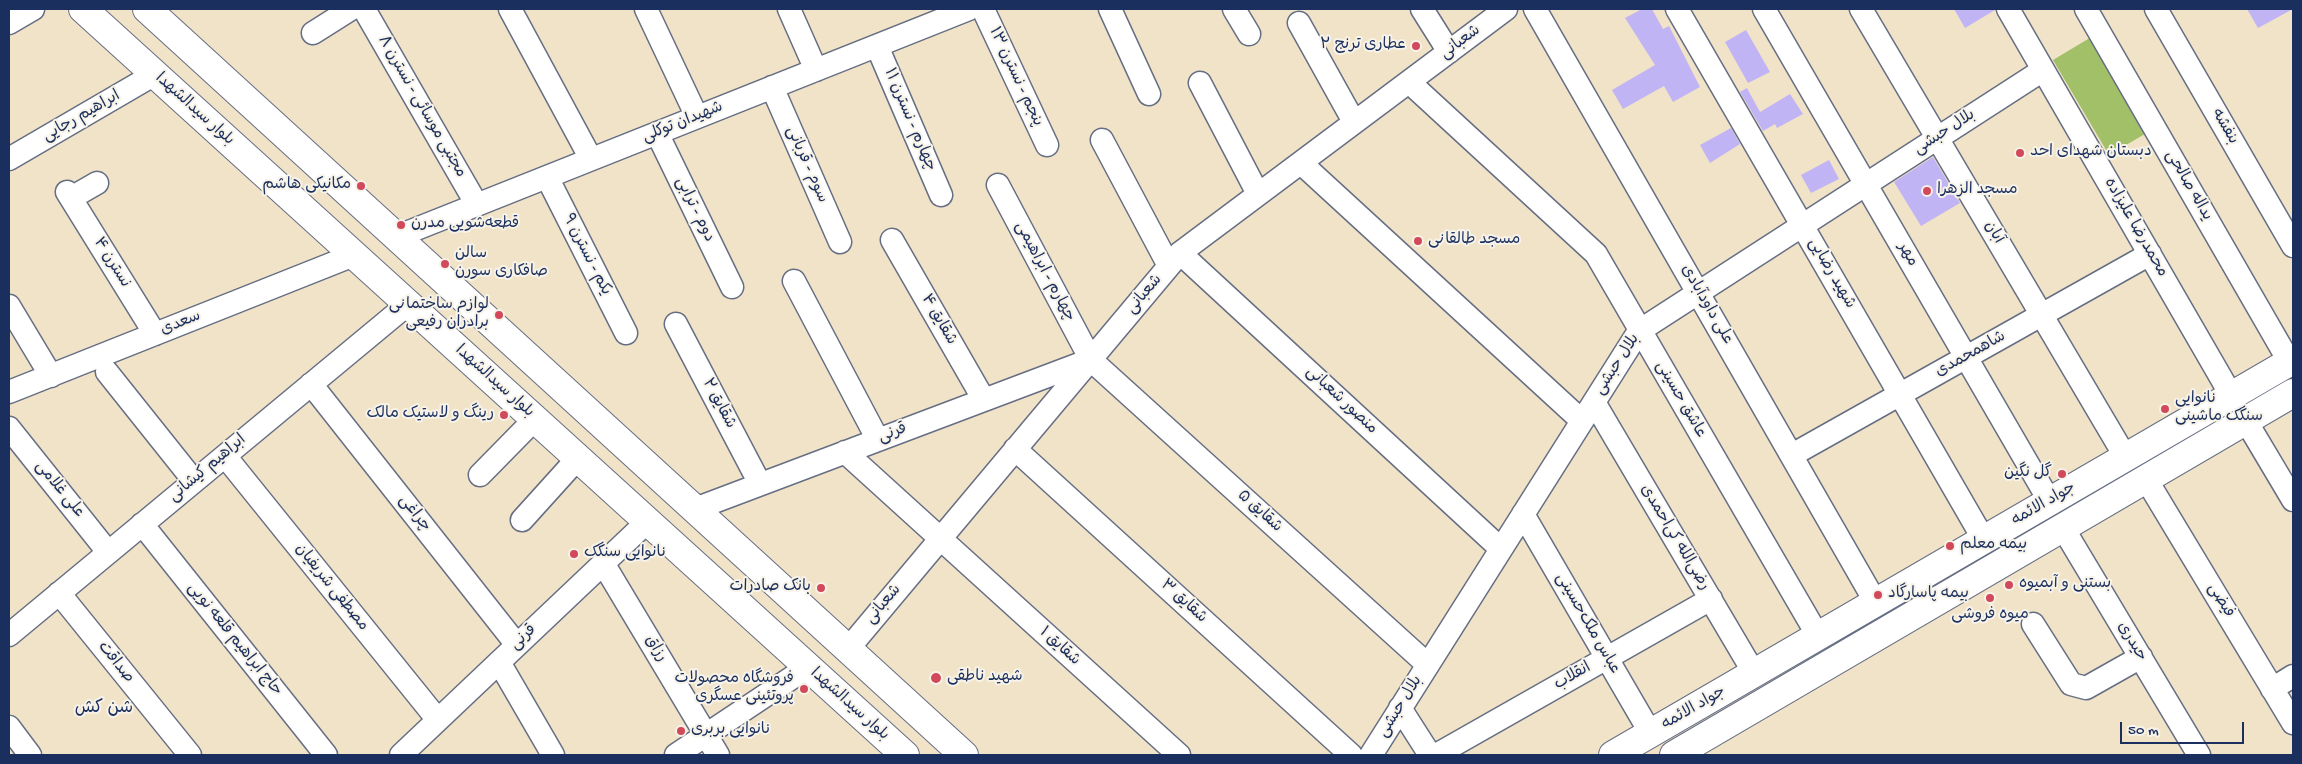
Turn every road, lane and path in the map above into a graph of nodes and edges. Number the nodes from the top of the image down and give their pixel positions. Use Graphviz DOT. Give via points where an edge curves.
graph roads {
  1 [pos="33,9"];
  2 [pos="83,9"];
  3 [pos="351,9"];
  4 [pos="364,9"];
  5 [pos="510,9"];
  6 [pos="646,9"];
  7 [pos="789,9"];
  8 [pos="969,9"];
  9 [pos="982,9"];
  10 [pos="1110,9"];
  11 [pos="1234,9"];
  12 [pos="1422,9"];
  13 [pos="1506,9"];
  14 [pos="1535,9"];
  15 [pos="1678,9"];
  16 [pos="1764,9"];
  17 [pos="1861,9"];
  18 [pos="2008,9"];
  19 [pos="2086,9"];
  20 [pos="2156,9"];
  21 [pos="154,11"];
  22 [pos="928,16"];
  23 [pos="9,23"];
  24 [pos="1299,23"];
  25 [pos="313,33"];
  26 [pos="1249,34"];
  27 [pos="877,46"];
  28 [pos="1449,52"];
  29 [pos="816,70"];
  30 [pos="2044,70"];
  31 [pos="155,74"];
  32 [pos="1409,82"];
  33 [pos="1200,83"];
  34 [pos="772,87"];
  35 [pos="1149,94"];
  36 [pos="697,117"];
  37 [pos="1354,122"];
  38 [pos="657,133"];
  39 [pos="1937,138"];
  40 [pos="1102,140"];
  41 [pos="1047,145"];
  42 [pos="9,159"];
  43 [pos="591,159"];
  44 [pos="1301,163"];
  45 [pos="547,177"];
  46 [pos="97,183"];
  47 [pos="998,185"];
  48 [pos="1866,186"];
  49 [pos="1258,194"];
  50 [pos="941,195"];
  51 [pos="477,204"];
  52 [pos="1802,225"];
  53 [pos="396,237"];
  54 [pos="892,240"];
  55 [pos="840,242"];
  56 [pos="2293,246"];
  57 [pos="2150,254"];
  58 [pos="354,255"];
  59 [pos="1175,259"];
  60 [pos="794,281"];
  61 [pos="732,287"];
  62 [pos="1698,292"];
  63 [pos="408,304"];
  64 [pos="9,306"];
  65 [pos="2042,315"];
  66 [pos="676,324"];
  67 [pos="1639,331"];
  68 [pos="626,332"];
  69 [pos="155,334"];
  70 [pos="1966,358"];
  71 [pos="1090,360"];
  72 [pos="2291,361"];
  73 [pos="107,372"];
  74 [pos="51,376"];
  75 [pos="311,384"];
  76 [pos="9,392"];
  77 [pos="2293,393"];
  78 [pos="1900,394"];
  79 [pos="2231,395"];
  80 [pos="984,400"];
  81 [pos="1588,412"];
  82 [pos="535,419"];
  83 [pos="2246,421"];
  84 [pos="878,440"];
  85 [pos="13,441"];
  86 [pos="1015,449"];
  87 [pos="845,452"];
  88 [pos="1792,455"];
  89 [pos="225,456"];
  90 [pos="578,458"];
  91 [pos="2126,458"];
  92 [pos="480,475"];
  93 [pos="2146,479"];
  94 [pos="194,481"];
  95 [pos="760,484"];
  96 [pos="2293,500"];
  97 [pos="2050,502"];
  98 [pos="694,509"];
  99 [pos="1523,514"];
  100 [pos="522,520"];
  101 [pos="648,521"];
  102 [pos="142,524"];
  103 [pos="2063,528"];
  104 [pos="939,540"];
  105 [pos="1984,540"];
  106 [pos="1501,549"];
  107 [pos="108,552"];
  108 [pos="603,563"];
  109 [pos="59,593"];
  110 [pos="1711,599"];
  111 [pos="1876,603"];
  112 [pos="13,623"];
  113 [pos="2033,624"];
  114 [pos="1818,636"];
  115 [pos="517,645"];
  116 [pos="848,649"];
  117 [pos="2140,657"];
  118 [pos="1607,658"];
  119 [pos="499,662"];
  120 [pos="1428,665"];
  121 [pos="808,667"];
  122 [pos="1754,673"];
  123 [pos="2293,676"];
  124 [pos="2272,689"];
  125 [pos="1400,708"];
  126 [pos="438,720"];
  127 [pos="2293,723"];
  128 [pos="9,727"];
  129 [pos="1651,734"];
  130 [pos="706,735"];
  131 [pos="30,755"];
  132 [pos="190,755"];
  133 [pos="326,755"];
  134 [pos="401,755"];
  135 [pos="553,755"];
  136 [pos="676,755"];
  137 [pos="718,755"];
  138 [pos="905,755"];
  139 [pos="964,755"];
  140 [pos="1178,755"];
  141 [pos="1351,755"];
  142 [pos="1371,755"];
  143 [pos="1430,755"];
  144 [pos="1436,755"];
  145 [pos="1614,755"];
  146 [pos="1674,755"];
  147 [pos="2199,755"];
  1 -- 23 [label="street"];
  2 -- 31 [label="main road, بلوار سیدالشهدا"];
  3 -- 25 [label="street"];
  4 -- 51 [label="street, مجتبی موسائی - نسترن ۸"];
  5 -- 43 [label="street"];
  6 -- 36 [label="street"];
  7 -- 29 [label="street"];
  8 -- 22 [label="street, شهیدان توکلی"];
  9 -- 41 [label="street, پنجم - نسترن ۱۳"];
  10 -- 35 [label="street"];
  11 -- 26 [label="street"];
  12 -- 28 [label="street"];
  13 -- 28 [label="street, شعبانی"];
  14 -- 62 [label="street, علی داودآبادی"];
  15 -- 52 [label="street, شهید رضایی"];
  16 -- 48 [label="street, مهر"];
  17 -- 39 [label="street, آبان"];
  18 -- 30 [label="street, محمدرضا علیزاده"];
  19 -- 72 [label="street, یداله صالحی"];
  20 -- 56 [label="street, بنفشه"];
  21 -- 53 [label="main road"];
  22 -- 27 [label="street, شهیدان توکلی"];
  24 -- 37 [label="street"];
  27 -- 29 [label="street, شهیدان توکلی"];
  27 -- 50 [label="street, چهارم - نسترن ۱۱"];
  28 -- 32 [label="street, شعبانی"];
  29 -- 34 [label="street, شهیدان توکلی"];
  30 -- 39 [label="street, بلال حبشی"];
  30 -- 57 [label="street, محمدرضا علیزاده"];
  31 -- 42 [label="street, ابراهیم رجایی"];
  31 -- 58 [label="main road, بلوار سیدالشهدا"];
  32 -- 37 [label="street, شعبانی"];
  32 -- 67 [label="street, عاشق حسینی" via="1596,254"];
  33 -- 49 [label="street"];
  34 -- 36 [label="street, شهیدان توکلی"];
  34 -- 55 [label="street, سوم - قربانی"];
  36 -- 38 [label="street, شهیدان توکلی"];
  37 -- 44 [label="street, شعبانی"];
  38 -- 43 [label="street, شهیدان توکلی"];
  38 -- 61 [label="street, دوم - ترابی"];
  39 -- 48 [label="street, بلال حبشی"];
  39 -- 65 [label="street, آبان"];
  40 -- 59 [label="street, منصور شعبانی"];
  43 -- 45 [label="street, شهیدان توکلی"];
  44 -- 49 [label="street, شعبانی"];
  44 -- 81 [label="street"];
  45 -- 51 [label="street, شهیدان توکلی"];
  45 -- 68 [label="street, یکم - نسترن ۹"];
  46 -- 69 [label="street, نسترن ۴" via="69,195"];
  47 -- 71 [label="street, چهارم - ابراهیمی"];
  48 -- 52 [label="street, بلال حبشی"];
  48 -- 70 [label="street, مهر"];
  49 -- 59 [label="street, شعبانی"];
  51 -- 53 [label="street, شهیدان توکلی"];
  52 -- 62 [label="street, بلال حبشی"];
  52 -- 78 [label="street, شهید رضایی"];
  53 -- 98 [label="main road"];
  54 -- 80 [label="street, شقایق ۴"];
  57 -- 65 [label="street, شاهمحمدی"];
  57 -- 79 [label="street, محمدرضا علیزاده"];
  58 -- 63 [label="main road, بلوار سیدالشهدا"];
  58 -- 69 [label="street, سعدی"];
  59 -- 71 [label="street, شعبانی"];
  59 -- 106 [label="street, منصور شعبانی"];
  60 -- 84 [label="street"];
  62 -- 67 [label="street, بلال حبشی"];
  62 -- 88 [label="street, علی داودآبادی"];
  63 -- 75 [label="street, ابراهیم کیشانی"];
  63 -- 82 [label="main road, بلوار سیدالشهدا"];
  64 -- 74 [label="street"];
  65 -- 70 [label="street, شاهمحمدی"];
  65 -- 91 [label="street, آبان"];
  66 -- 95 [label="street, شقایق ۲"];
  67 -- 81 [label="street, بلال حبشی"];
  67 -- 114 [label="street, عاشق حسینی"];
  69 -- 74 [label="street, سعدی"];
  70 -- 78 [label="street, شاهمحمدی"];
  70 -- 97 [label="street, مهر"];
  71 -- 80 [label="street, قرنی"];
  71 -- 86 [label="street, شعبانی"];
  71 -- 120 [label="street, شقایق ۵"];
  72 -- 79 [label="main road, جواد الائمه"];
  73 -- 94 [label="street"];
  74 -- 76 [label="street, سعدی"];
  75 -- 89 [label="street, ابراهیم کیشانی"];
  75 -- 115 [label="street, چراغی"];
  77 -- 83 [label="main road, جواد الائمه"];
  78 -- 88 [label="street, شاهمحمدی"];
  78 -- 105 [label="street, شهید رضایی"];
  79 -- 91 [label="main road, جواد الائمه"];
  80 -- 84 [label="street, قرنی"];
  81 -- 99 [label="street, بلال حبشی"];
  81 -- 110 [label="street, رضی‌الله کی‌احمدی"];
  82 -- 90 [label="main road, بلوار سیدالشهدا"];
  82 -- 92 [label="street"];
  83 -- 93 [label="main road, جواد الائمه"];
  83 -- 96 [label="street"];
  84 -- 87 [label="street, قرنی"];
  85 -- 107 [label="street, علی غلامی"];
  86 -- 104 [label="street, شعبانی"];
  86 -- 141 [label="street, شقایق ۳"];
  87 -- 95 [label="street, قرنی"];
  87 -- 104 [label="street, شقایق ۱"];
  88 -- 111 [label="street, علی داودآبادی"];
  89 -- 94 [label="street, ابراهیم کیشانی"];
  89 -- 126 [label="street, مصطفی شریفیان"];
  90 -- 100 [label="street"];
  90 -- 101 [label="main road, بلوار سیدالشهدا"];
  91 -- 97 [label="main road, جواد الائمه"];
  93 -- 103 [label="main road, جواد الائمه"];
  93 -- 124 [label="street, فیضی"];
  94 -- 102 [label="street, ابراهیم کیشانی"];
  95 -- 98 [label="street, قرنی"];
  97 -- 103 [label="main road"];
  97 -- 105 [label="main road, جواد الائمه"];
  98 -- 101 [label="main road"];
  98 -- 116 [label="main road"];
  99 -- 106 [label="street, بلال حبشی"];
  99 -- 118 [label="street, عباس ملک‌حسینی"];
  101 -- 108 [label="street, قرنی"];
  101 -- 121 [label="main road, بلوار سیدالشهدا"];
  102 -- 107 [label="street, ابراهیم کیشانی"];
  102 -- 133 [label="street, حاج ابراهیم قلعه نویی"];
  103 -- 117 [label="street, حیدری"];
  103 -- 146 [label="main road, جواد الائمه"];
  104 -- 116 [label="street, شعبانی"];
  104 -- 140 [label="street, شقایق ۱"];
  105 -- 111 [label="main road, جواد الائمه"];
  106 -- 120 [label="street, بلال حبشی"];
  107 -- 109 [label="street, ابراهیم کیشانی"];
  108 -- 115 [label="street, قرنی"];
  108 -- 130 [label="street, رزاق"];
  109 -- 112 [label="street, ابراهیم کیشانی"];
  109 -- 132 [label="street, صداقت"];
  110 -- 118 [label="street, انقلاب"];
  110 -- 122 [label="street, رضی‌الله کی‌احمدی"];
  111 -- 114 [label="main road, جواد الائمه"];
  113 -- 117 [label="street" via="2071,684 2078,687 2086,688"];
  114 -- 122 [label="main road, جواد الائمه"];
  115 -- 119 [label="street, قرنی"];
  116 -- 121 [label="main road"];
  116 -- 139 [label="main road"];
  117 -- 147 [label="street, حیدری"];
  118 -- 129 [label="street, عباس ملک‌حسینی"];
  118 -- 144 [label="street, انقلاب"];
  119 -- 126 [label="street, قرنی"];
  119 -- 135 [label="street"];
  120 -- 125 [label="street, بلال حبشی"];
  121 -- 130 [label="street"];
  121 -- 138 [label="main road, بلوار سیدالشهدا"];
  122 -- 129 [label="main road, جواد الائمه"];
  123 -- 124 [label="street"];
  124 -- 127 [label="street, فیضی"];
  125 -- 142 [label="street, بلال حبشی"];
  125 -- 143 [label="street"];
  126 -- 134 [label="street, قرنی"];
  128 -- 131 [label="street"];
  129 -- 145 [label="main road, جواد الائمه"];
  130 -- 136 [label="street"];
  130 -- 137 [label="street, رزاق"];
}
